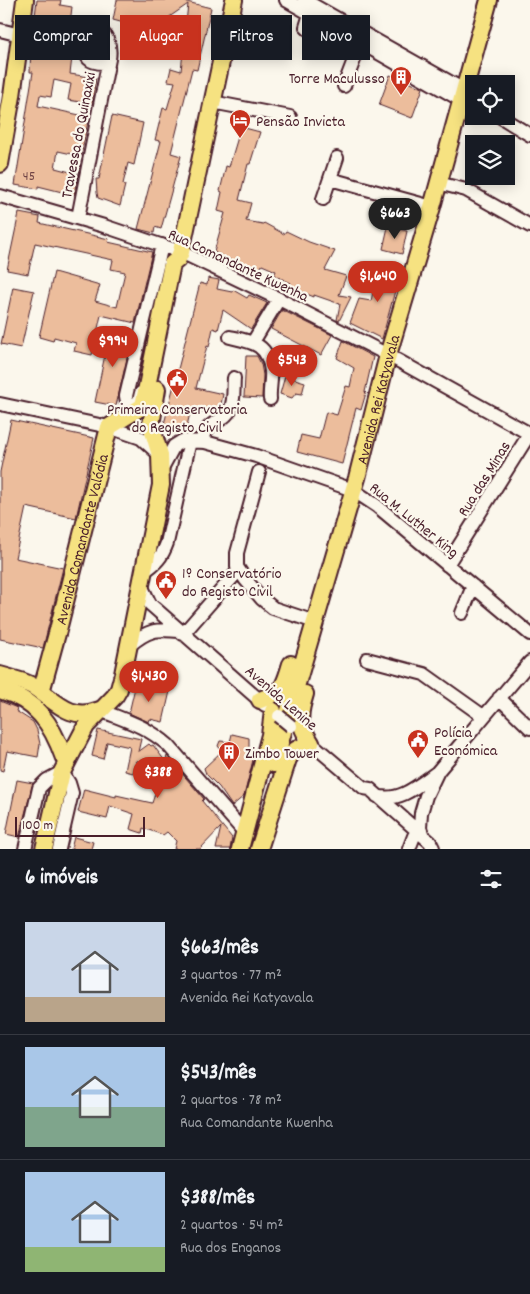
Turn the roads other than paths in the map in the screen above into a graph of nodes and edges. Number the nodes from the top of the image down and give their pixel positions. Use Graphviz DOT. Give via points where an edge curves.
graph roads {
  1 [pos="24,0"];
  2 [pos="234,0"];
  3 [pos="286,0"];
  4 [pos="304,0"];
  5 [pos="489,0"];
  6 [pos="310,14"];
  7 [pos="22,15"];
  8 [pos="323,15"];
  9 [pos="0,30"];
  10 [pos="15,34"];
  11 [pos="370,48"];
  12 [pos="15,56"];
  13 [pos="90,60"];
  14 [pos="108,60"];
  15 [pos="109,60"];
  16 [pos="351,60"];
  17 [pos="473,75"];
  18 [pos="344,86"];
  19 [pos="6,94"];
  20 [pos="465,96"];
  21 [pos="212,102"];
  22 [pos="465,106"];
  23 [pos="290,117"];
  24 [pos="514,125"];
  25 [pos="530,135"];
  26 [pos="337,158"];
  27 [pos="0,164"];
  28 [pos="330,179"];
  29 [pos="438,183"];
  30 [pos="0,196"];
  31 [pos="323,199"];
  32 [pos="432,207"];
  33 [pos="78,218"];
  34 [pos="530,226"];
  35 [pos="174,251"];
  36 [pos="279,299"];
  37 [pos="230,337"];
  38 [pos="254,342"];
  39 [pos="388,355"];
  40 [pos="234,378"];
  41 [pos="270,399"];
  42 [pos="0,404"];
  43 [pos="109,427"];
  44 [pos="530,434"];
  45 [pos="195,441"];
  46 [pos="160,462"];
  47 [pos="259,472"];
  48 [pos="353,490"];
  49 [pos="447,565"];
  50 [pos="330,566"];
  51 [pos="239,570"];
  52 [pos="142,579"];
  53 [pos="473,586"];
  54 [pos="462,613"];
  55 [pos="306,619"];
  56 [pos="181,632"];
  57 [pos="530,634"];
  58 [pos="130,644"];
  59 [pos="367,659"];
  60 [pos="530,662"];
  61 [pos="0,675"];
  62 [pos="0,690"];
  63 [pos="42,693"];
  64 [pos="499,698"];
  65 [pos="260,700"];
  66 [pos="100,710"];
  67 [pos="483,716"];
  68 [pos="283,719"];
  69 [pos="530,728"];
  70 [pos="311,744"];
  71 [pos="63,765"];
  72 [pos="438,771"];
  73 [pos="364,788"];
  74 [pos="377,796"];
  75 [pos="245,833"];
  76 [pos="418,836"];
  77 [pos="433,848"];
  78 [pos="25,849"];
  79 [pos="44,849"];
  80 [pos="59,849"];
  81 [pos="240,849"];
  82 [pos="250,849"];
  83 [pos="259,849"];
  84 [pos="409,849"];
  1 -- 7 [label="main road"];
  2 -- 21 [label="main road"];
  3 -- 6 [label="street"];
  4 -- 8 [label="street"];
  5 -- 17 [label="main road, Avenida Rei Katyavala"];
  9 -- 10 [label="street"];
  11 -- 20 [label="street"];
  12 -- 19 [label="main road"];
  13 -- 14 [label="street" via="104,63"];
  15 -- 33 [label="street, Travessa do Quinaxixi"];
  16 -- 18 [label="street"];
  19 -- 27 [label="main road"];
  21 -- 23 [label="street"];
  21 -- 35 [label="main road"];
  22 -- 29 [label="main road, Avenida Rei Katyavala"];
  24 -- 25 [label="street"];
  26 -- 28 [label="street"];
  28 -- 31 [label="street"];
  28 -- 32 [label="street"];
  29 -- 32 [label="main road, Avenida Rei Katyavala"];
  29 -- 34 [label="street" via="466,190"];
  30 -- 33 [label="street, Rua Comandante Kwenha"];
  32 -- 39 [label="main road, Avenida Rei Katyavala"];
  33 -- 35 [label="street, Rua Comandante Kwenha"];
  35 -- 35 [label="street" via="139,401 130,404 126,396"];
  35 -- 36 [label="street, Rua Comandante Kwenha"];
  35 -- 43 [label="main road" via="143,406"];
  35 -- 46 [label="main road" via="180,267 179,276 151,425"];
  36 -- 38 [label="street"];
  36 -- 39 [label="street, Rua Comandante Kwenha"];
  37 -- 38 [label="street"];
  38 -- 41 [label="street" via="265,350 269,362"];
  39 -- 44 [label="street, Rua Comandante Kwenha"];
  39 -- 48 [label="main road, Avenida Rei Katyavala"];
  40 -- 45 [label="street" via="229,412"];
  42 -- 43 [label="street"];
  43 -- 46 [label="street" via="141,438"];
  43 -- 63 [label="main road, Avenida Comandante Valódia"];
  44 -- 49 [label="street, Rua das Minas"];
  45 -- 46 [label="street" via="182,441"];
  45 -- 48 [label="street, Rua M. Luther King" via="256,456"];
  45 -- 52 [label="street" via="165,549 157,564"];
  46 -- 52 [label="main road" via="160,485"];
  47 -- 51 [label="street" via="237,553"];
  48 -- 49 [label="street, Rua M. Luther King"];
  48 -- 50 [label="main road, Avenida Rei Katyavala"];
  49 -- 53 [label="street, Rua M. Luther King"];
  50 -- 55 [label="main road" via="321,576"];
  50 -- 68 [label="main road, Avenida Rei Katyavala"];
  50 -- 70 [label="main road" via="332,594 299,716"];
  51 -- 55 [label="street" via="262,600 273,608"];
  51 -- 56 [label="street"];
  52 -- 56 [label="street, Avenida Lenine" via="150,604"];
  52 -- 58 [label="main road"];
  53 -- 54 [label="street"];
  53 -- 57 [label="street, Rua M. Luther King"];
  55 -- 65 [label="main road" via="284,686"];
  56 -- 58 [label="street" via="159,630 144,633"];
  56 -- 65 [label="street, Avenida Lenine"];
  58 -- 66 [label="main road" via="116,696"];
  59 -- 67 [label="street" via="424,674"];
  60 -- 64 [label="street"];
  61 -- 63 [label="main road" via="16,679"];
  62 -- 71 [label="main road" via="27,700 43,717 52,729"];
  63 -- 66 [label="main road" via="76,714"];
  63 -- 71 [label="main road" via="62,729"];
  64 -- 67 [label="street"];
  64 -- 69 [label="street"];
  65 -- 68 [label="street, Avenida Lenine"];
  66 -- 71 [label="main road" via="86,726"];
  66 -- 75 [label="street" via="158,736"];
  67 -- 72 [label="street"];
  68 -- 70 [label="street, Avenida Lenine"];
  68 -- 75 [label="main road" via="270,735"];
  68 -- 82 [label="main road"];
  70 -- 73 [label="street, Avenida Lenine"];
  70 -- 83 [label="main road" via="297,749 288,759"];
  71 -- 78 [label="street" via="39,788"];
  71 -- 79 [label="main road"];
  71 -- 80 [label="street" via="72,793"];
  72 -- 74 [label="street" via="400,795"];
  72 -- 76 [label="street" via="426,796"];
  73 -- 74 [label="street, Avenida Lenine"];
  73 -- 76 [label="street, Avenida Lenine" via="366,794"];
  74 -- 76 [label="street, Avenida Lenine"];
  75 -- 81 [label="main road"];
  76 -- 77 [label="street, Avenida Lenine" via="426,846"];
  76 -- 84 [label="street"];
}
